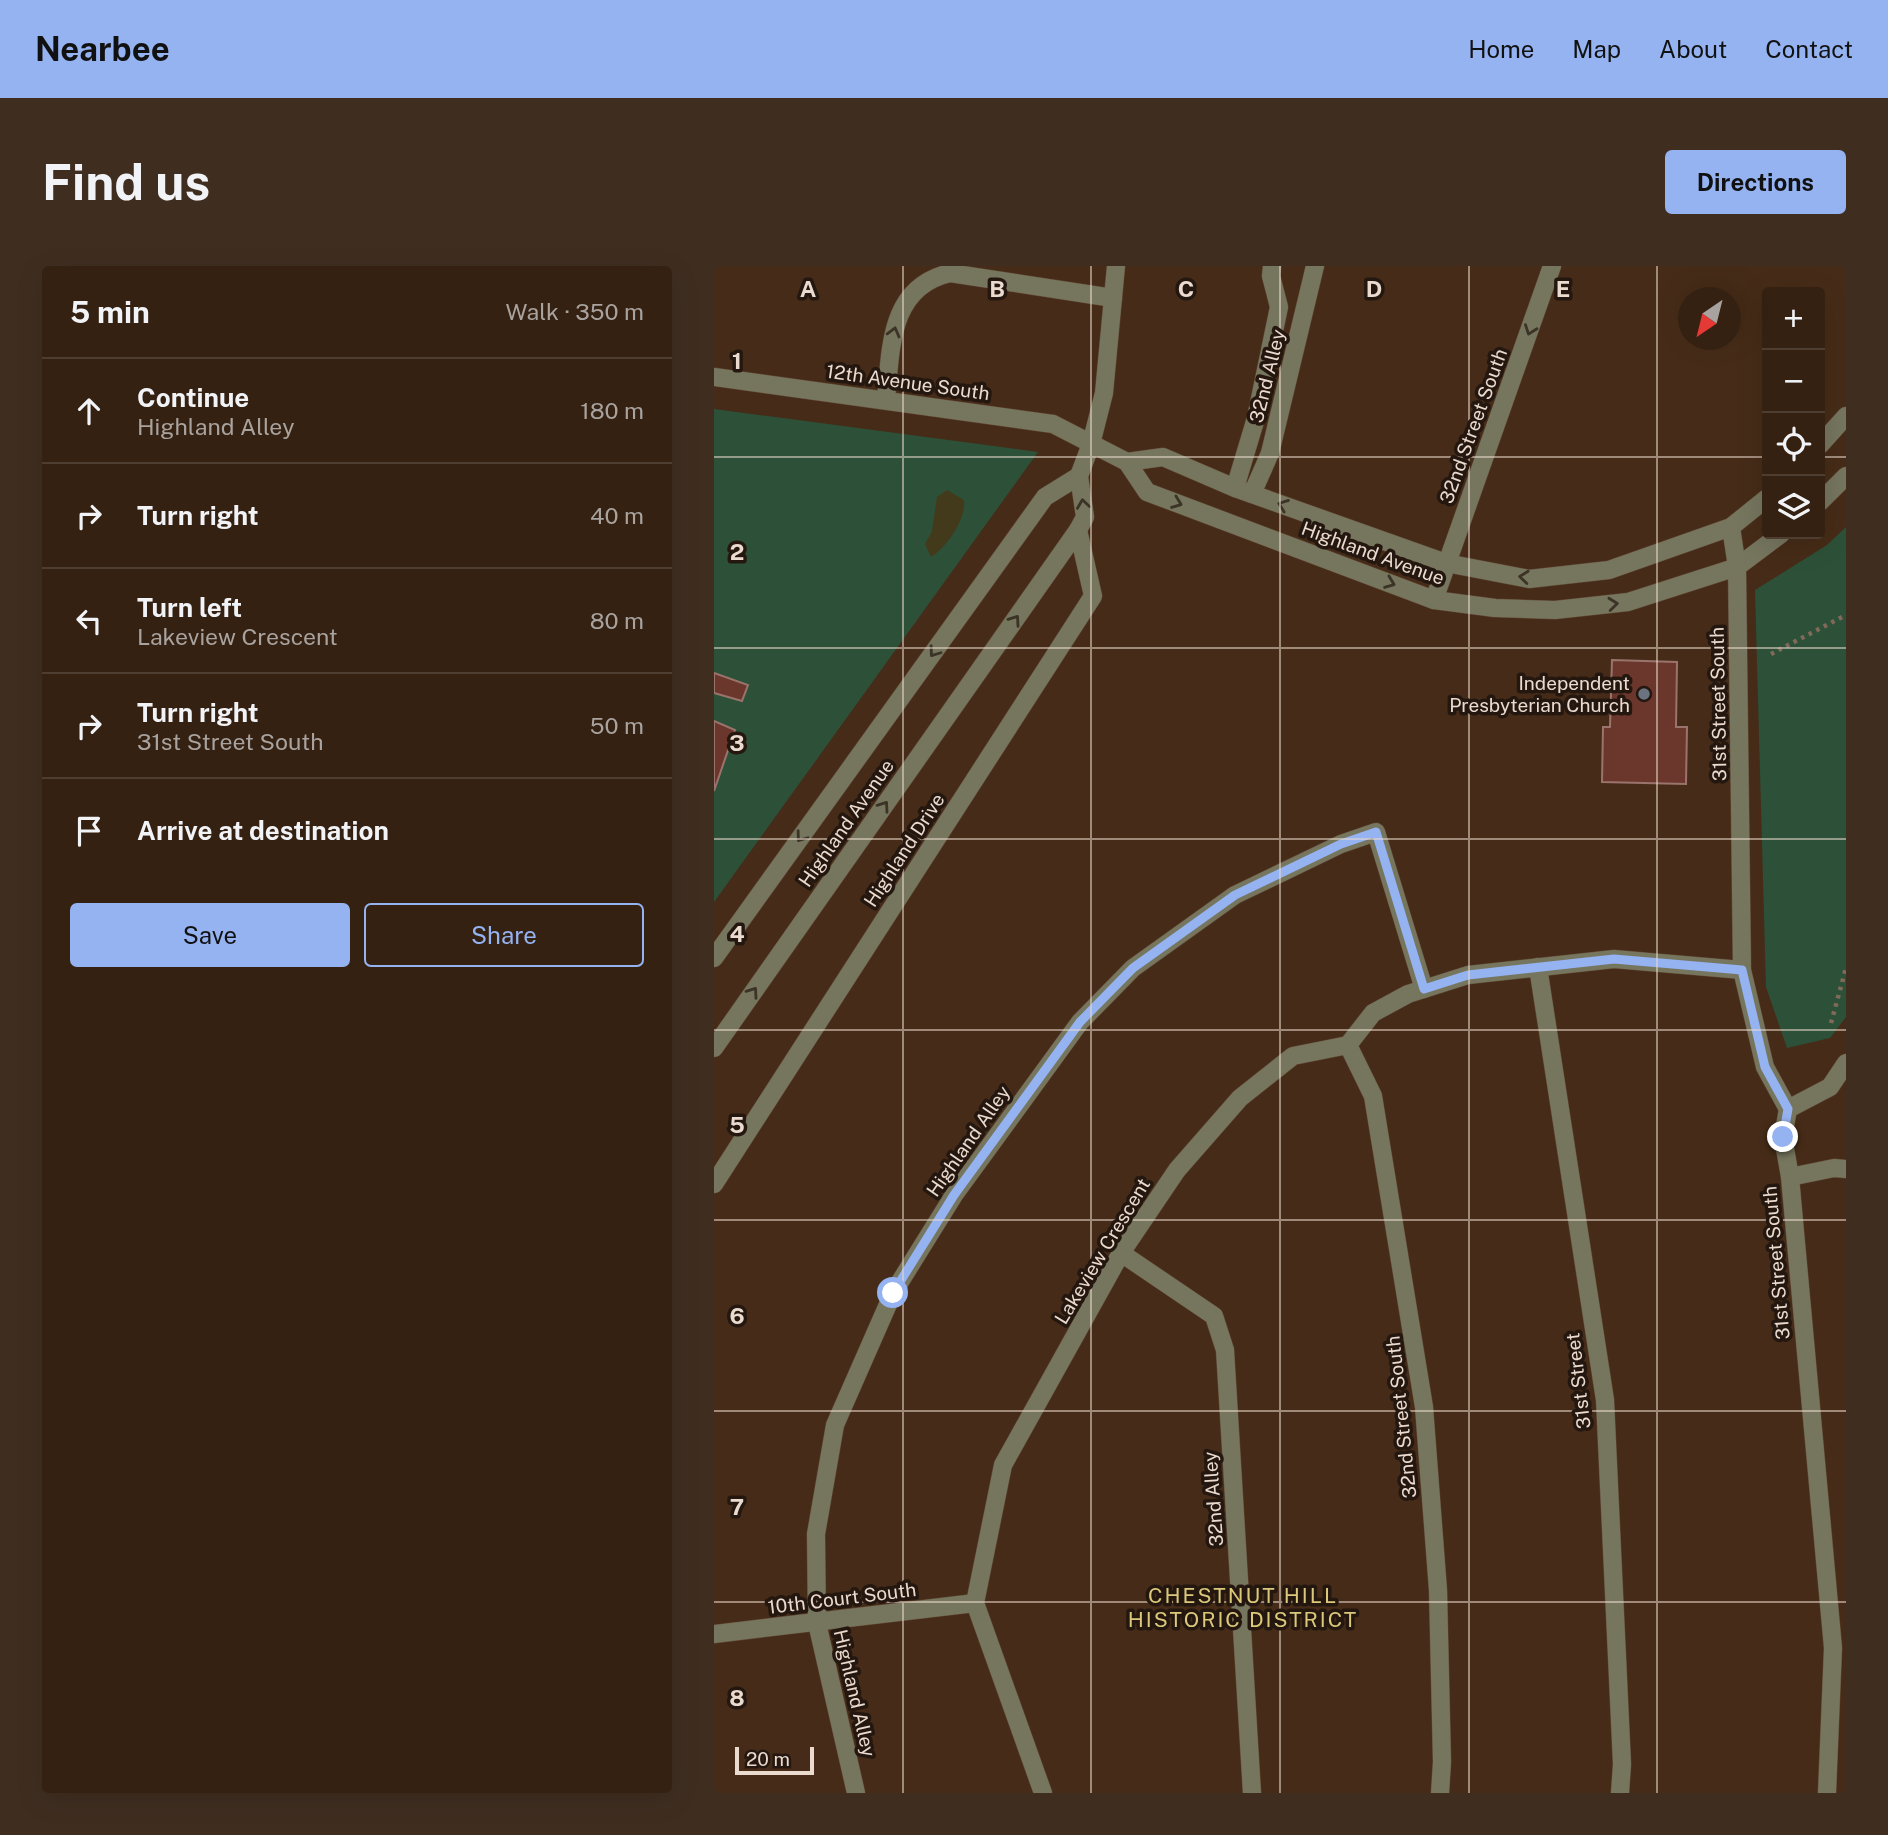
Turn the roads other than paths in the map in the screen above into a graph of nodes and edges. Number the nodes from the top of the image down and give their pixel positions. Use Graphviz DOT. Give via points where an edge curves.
graph roads {
  1 [pos="1116,266"];
  2 [pos="1272,266"];
  3 [pos="1315,266"];
  4 [pos="1552,266"];
  5 [pos="1113,298"];
  6 [pos="714,377"];
  7 [pos="886,399"];
  8 [pos="1846,416"];
  9 [pos="1825,439"];
  10 [pos="1091,444"];
  11 [pos="1127,462"];
  12 [pos="1079,476"];
  13 [pos="1846,476"];
  14 [pos="1235,488"];
  15 [pos="1252,494"];
  16 [pos="1825,497"];
  17 [pos="1762,502"];
  18 [pos="1731,527"];
  19 [pos="1078,530"];
  20 [pos="1774,539"];
  21 [pos="1446,564"];
  22 [pos="1737,567"];
  23 [pos="1434,600"];
  24 [pos="714,958"];
  25 [pos="1538,967"];
  26 [pos="1742,970"];
  27 [pos="1424,989"];
  28 [pos="1348,1045"];
  29 [pos="714,1048"];
  30 [pos="1846,1063"];
  31 [pos="1788,1109"];
  32 [pos="1846,1169"];
  33 [pos="1790,1177"];
  34 [pos="714,1184"];
  35 [pos="1121,1253"];
  36 [pos="975,1603"];
  37 [pos="817,1623"];
  38 [pos="714,1634"];
  39 [pos="856,1793"];
  40 [pos="1043,1793"];
  41 [pos="1252,1793"];
  42 [pos="1440,1793"];
  43 [pos="1620,1793"];
  44 [pos="1827,1793"];
  1 -- 5 [label="street"];
  2 -- 14 [label="street" via="1279,307 1256,418"];
  3 -- 15 [label="street, 32nd Alley" via="1270,453"];
  4 -- 21 [label="street, 32nd Street South, one-way"];
  7 -- 5 [label="street, one-way" via="891,341 900,309 931,277 950,273"];
  5 -- 10 [label="street" via="1104,393"];
  6 -- 7 [label="street, 12th Avenue South"];
  7 -- 10 [label="street, 12th Avenue South" via="1053,424"];
  8 -- 9 [label="street"];
  10 -- 11 [label="street, Highland Avenue"];
  10 -- 12 [label="street, Highland Avenue"];
  11 -- 14 [label="street, Highland Avenue" via="1163,457"];
  11 -- 23 [label="street, Highland Avenue, one-way" via="1147,492"];
  19 -- 12 [label="street, Highland Avenue, one-way" via="1085,517"];
  12 -- 24 [label="street, Highland Avenue, one-way" via="1045,497"];
  13 -- 16 [label="street"];
  14 -- 15 [label="street, Highland Avenue"];
  21 -- 15 [label="street, Highland Avenue, one-way"];
  17 -- 18 [label="street, Highland Avenue"];
  18 -- 21 [label="street, Highland Avenue, one-way" via="1609,570 1529,579"];
  18 -- 22 [label="street, 31st Street South"];
  29 -- 19 [label="street, Highland Avenue, one-way"];
  19 -- 34 [label="street, Highland Drive" via="1093,596"];
  20 -- 22 [label="street, Highland Avenue"];
  21 -- 23 [label="street, 32nd Street South"];
  23 -- 22 [label="street, Highland Avenue, one-way" via="1494,608 1567,609 1628,602"];
  22 -- 26 [label="street, 31st Street South"];
  25 -- 26 [label="street" via="1614,959"];
  25 -- 27 [label="street" via="1468,975"];
  25 -- 43 [label="street, 31st Street" via="1605,1401"];
  26 -- 31 [label="street, 31st Street South" via="1765,1067"];
  27 -- 28 [label="street" via="1373,1013"];
  27 -- 37 [label="street, Highland Alley" via="1376,832 1235,895 1133,968 1080,1022 954,1195 893,1293 835,1424 816,1534"];
  28 -- 35 [label="street, Lakeview Crescent" via="1293,1056 1240,1098 1177,1170"];
  28 -- 42 [label="street, 32nd Street South" via="1373,1096 1424,1407 1438,1590"];
  30 -- 31 [label="street" via="1830,1087"];
  31 -- 33 [label="street, 31st Street South" via="1783,1137"];
  32 -- 33 [label="street"];
  33 -- 44 [label="street, 31st Street South" via="1833,1648"];
  35 -- 36 [label="street, Lakeview Crescent" via="1003,1465"];
  35 -- 41 [label="street, 32nd Alley" via="1214,1316 1225,1350"];
  36 -- 37 [label="street, 10th Court South"];
  36 -- 40 [label="street"];
  37 -- 38 [label="street, 10th Court South"];
  37 -- 39 [label="street, Highland Alley"];
}
